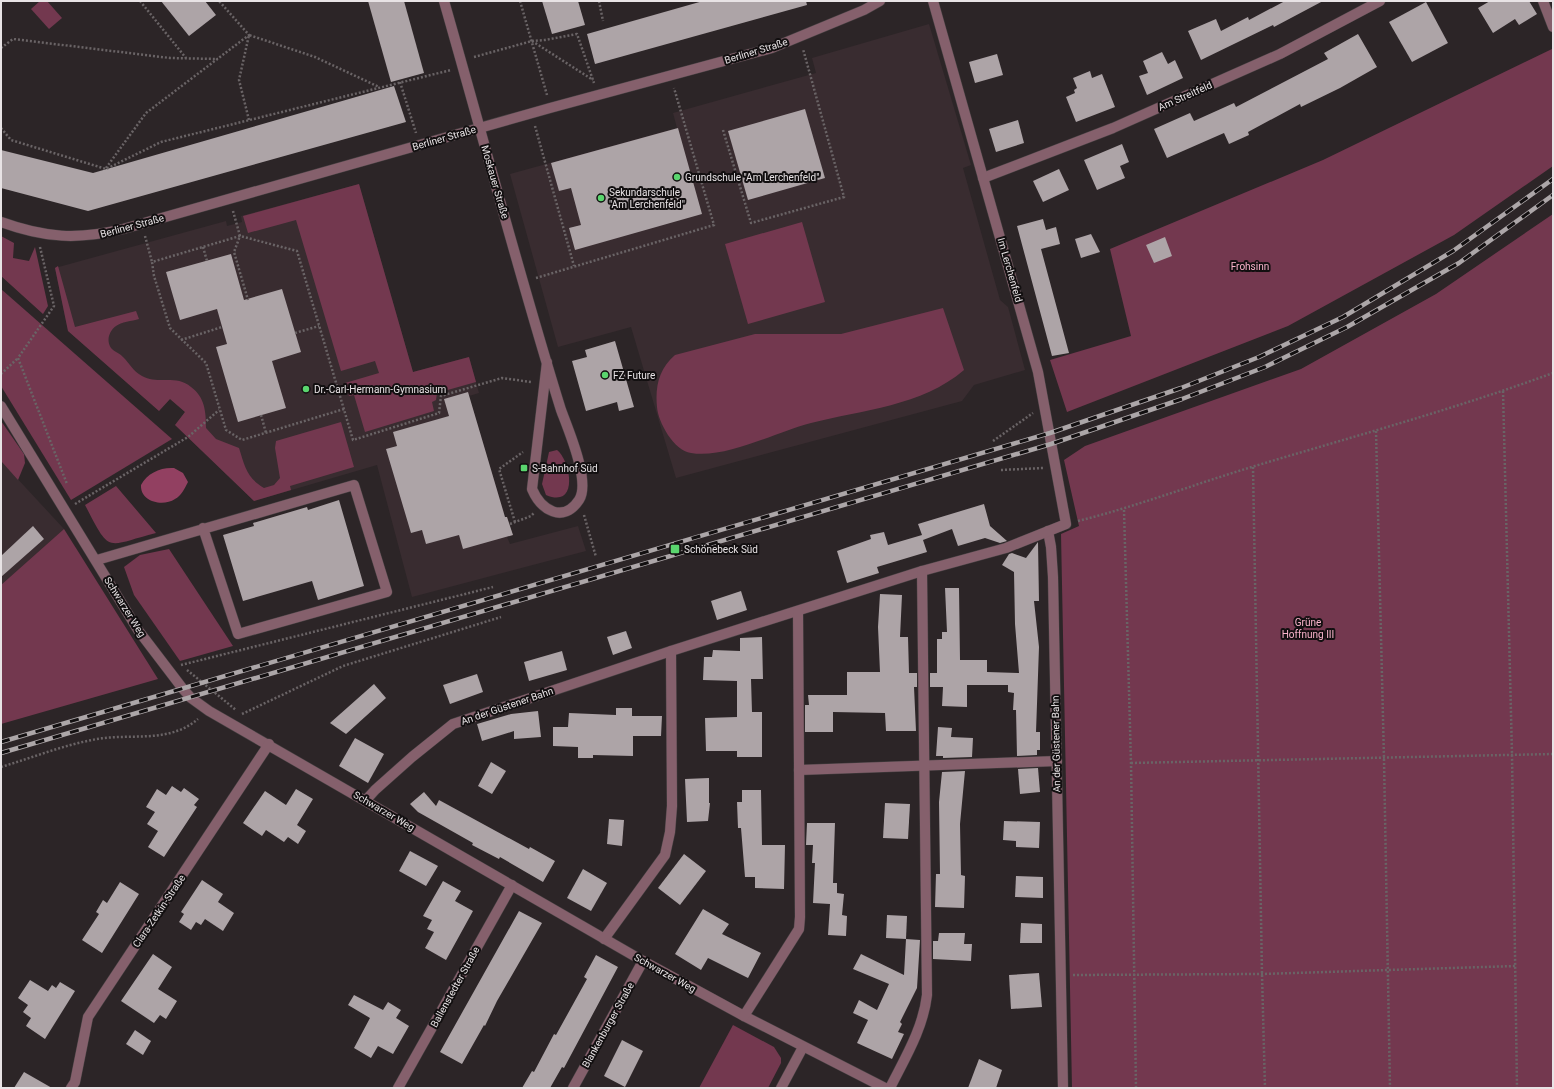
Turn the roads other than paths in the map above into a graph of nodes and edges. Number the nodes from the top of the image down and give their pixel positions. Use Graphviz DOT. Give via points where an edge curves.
graph roads {
  1 [pos="444,1"];
  2 [pos="880,1"];
  3 [pos="933,1"];
  4 [pos="1380,1"];
  5 [pos="1543,1"];
  6 [pos="1553,27"];
  7 [pos="479,128"];
  8 [pos="984,178"];
  9 [pos="1,222"];
  10 [pos="546,362"];
  11 [pos="1,406"];
  12 [pos="203,528"];
  13 [pos="1048,531"];
  14 [pos="97,560"];
  15 [pos="922,571"];
  16 [pos="798,611"];
  17 [pos="671,651"];
  18 [pos="269,744"];
  19 [pos="1057,760"];
  20 [pos="924,766"];
  21 [pos="799,770"];
  22 [pos="366,800"];
  23 [pos="512,886"];
  24 [pos="604,939"];
  25 [pos="643,962"];
  26 [pos="744,1016"];
  27 [pos="803,1047"];
  28 [pos="71,1088"];
  29 [pos="398,1088"];
  30 [pos="573,1088"];
  31 [pos="781,1088"];
  32 [pos="885,1088"];
  33 [pos="890,1088"];
  34 [pos="1063,1088"];
  1 -- 7 [label="street, Moskauer Straße"];
  2 -- 7 [label="street, Berliner Straße" via="772,48"];
  3 -- 8 [label="street, Im Lerchenfeld"];
  4 -- 8 [label="street, Am Streitfeld" via="1280,54 1112,128"];
  5 -- 6 [label="street"];
  7 -- 9 [label="street, Berliner Straße" via="94,236 37,233"];
  7 -- 10 [label="street, Moskauer Straße"];
  8 -- 13 [label="street, Im Lerchenfeld" via="1045,404 1066,524"];
  10 -- 10 [label="street, Moskauer Straße" via="532,489 541,505 560,513 571,508 580,499 583,483"];
  11 -- 14 [label="street, Schwarzer Weg"];
  12 -- 12 [label="street" via="238,634 387,592 354,485"];
  12 -- 14 [label="street"];
  13 -- 15 [label="street, An der Güstener Bahn" via="1006,548"];
  13 -- 19 [label="street, An der Güstener Bahn" via="1053,577"];
  14 -- 18 [label="street, Schwarzer Weg" via="138,630 191,698"];
  15 -- 16 [label="street, An der Güstener Bahn"];
  15 -- 20 [label="street"];
  16 -- 17 [label="street, An der Güstener Bahn"];
  16 -- 21 [label="street"];
  17 -- 22 [label="street, An der Güstener Bahn" via="453,724 412,757"];
  17 -- 24 [label="street" via="672,806 665,855"];
  18 -- 22 [label="street, Schwarzer Weg"];
  18 -- 28 [label="street, Clara-Zetkin-Straße" via="88,1017 75,1082"];
  19 -- 20 [label="street"];
  19 -- 34 [label="street, An der Güstener Bahn"];
  20 -- 21 [label="street"];
  20 -- 33 [label="street" via="927,995 919,1030"];
  21 -- 26 [label="street" via="799,929"];
  22 -- 23 [label="street, Schwarzer Weg"];
  23 -- 24 [label="street, Schwarzer Weg"];
  23 -- 29 [label="street, Ballenstedter Straße"];
  24 -- 25 [label="street, Schwarzer Weg"];
  25 -- 26 [label="street, Schwarzer Weg"];
  25 -- 30 [label="street, Blankenburger Straße"];
  26 -- 27 [label="street, Schwarzer Weg"];
  27 -- 31 [label="street"];
  27 -- 32 [label="street, Schwarzer Weg"];
}
